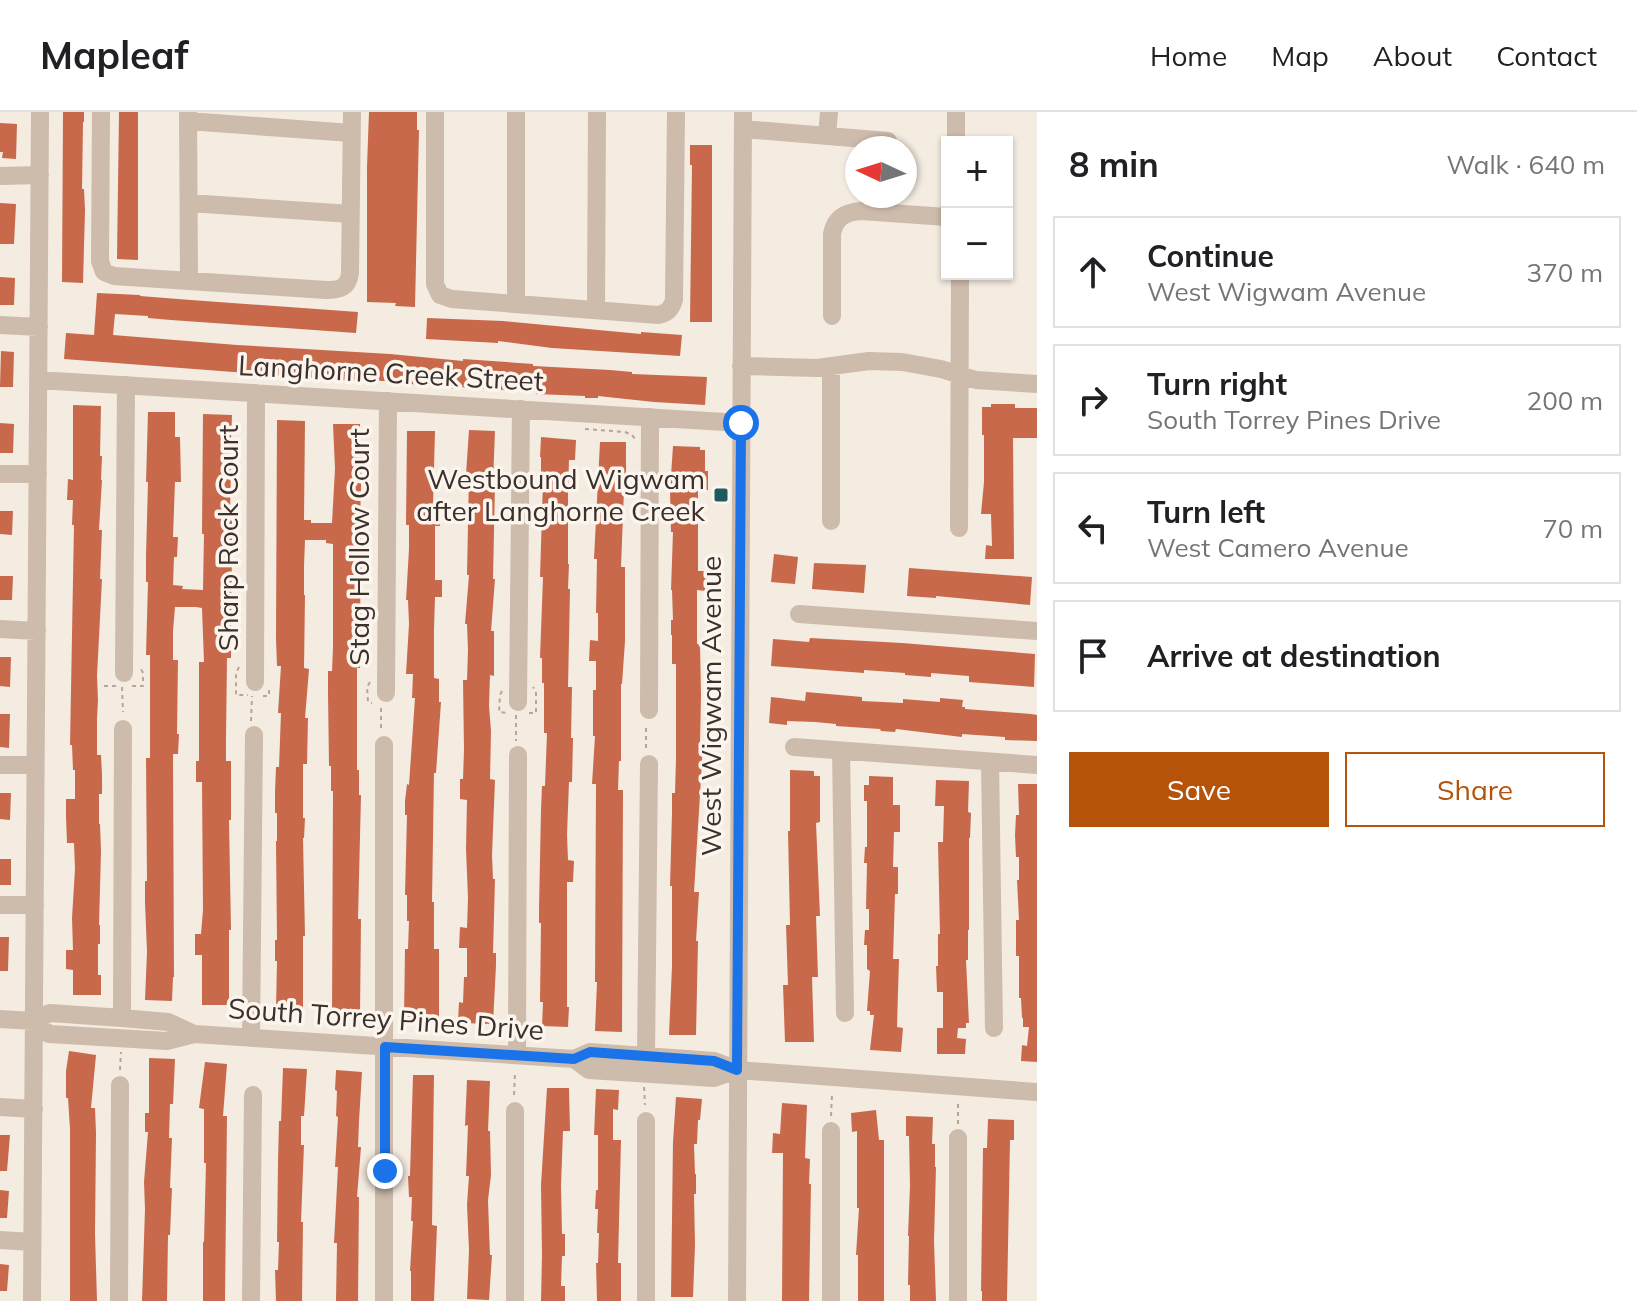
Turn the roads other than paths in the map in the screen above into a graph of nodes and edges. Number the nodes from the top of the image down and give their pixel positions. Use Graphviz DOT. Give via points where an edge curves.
graph roads {
  1 [pos="40,112"];
  2 [pos="101,112"];
  3 [pos="352,112"];
  4 [pos="435,112"];
  5 [pos="516,112"];
  6 [pos="597,112"];
  7 [pos="676,112"];
  8 [pos="829,112"];
  9 [pos="956,112"];
  10 [pos="188,116"];
  11 [pos="743,120"];
  12 [pos="351,133"];
  13 [pos="827,136"];
  14 [pos="956,136"];
  15 [pos="845,137"];
  16 [pos="40,175"];
  17 [pos="0,176"];
  18 [pos="189,203"];
  19 [pos="351,214"];
  20 [pos="941,217"];
  21 [pos="960,280"];
  22 [pos="189,281"];
  23 [pos="516,304"];
  24 [pos="596,310"];
  25 [pos="832,316"];
  26 [pos="0,325"];
  27 [pos="39,327"];
  28 [pos="741,366"];
  29 [pos="831,366"];
  30 [pos="960,375"];
  31 [pos="38,380"];
  32 [pos="1037,384"];
  33 [pos="126,385"];
  34 [pos="256,393"];
  35 [pos="388,401"];
  36 [pos="521,409"];
  37 [pos="650,417"];
  38 [pos="741,423"];
  39 [pos="0,474"];
  40 [pos="38,474"];
  41 [pos="831,521"];
  42 [pos="959,528"];
  43 [pos="799,614"];
  44 [pos="0,629"];
  45 [pos="37,631"];
  46 [pos="1037,631"];
  47 [pos="127,674"];
  48 [pos="259,688"];
  49 [pos="386,693"];
  50 [pos="522,707"];
  51 [pos="648,718"];
  52 [pos="123,723"];
  53 [pos="252,731"];
  54 [pos="383,740"];
  55 [pos="794,747"];
  56 [pos="517,751"];
  57 [pos="841,751"];
  58 [pos="648,759"];
  59 [pos="990,762"];
  60 [pos="0,765"];
  61 [pos="35,765"];
  62 [pos="1037,765"];
  63 [pos="0,905"];
  64 [pos="35,905"];
  65 [pos="845,1013"];
  66 [pos="122,1018"];
  67 [pos="0,1019"];
  68 [pos="33,1021"];
  69 [pos="994,1028"];
  70 [pos="194,1034"];
  71 [pos="251,1038"];
  72 [pos="385,1047"];
  73 [pos="646,1056"];
  74 [pos="574,1059"];
  75 [pos="516,1064"];
  76 [pos="737,1070"];
  77 [pos="120,1078"];
  78 [pos="1037,1092"];
  79 [pos="253,1095"];
  80 [pos="514,1104"];
  81 [pos="0,1107"];
  82 [pos="34,1109"];
  83 [pos="646,1114"];
  84 [pos="831,1124"];
  85 [pos="958,1132"];
  86 [pos="0,1240"];
  87 [pos="32,1242"];
  88 [pos="32,1301"];
  89 [pos="119,1301"];
  90 [pos="251,1301"];
  91 [pos="384,1301"];
  92 [pos="515,1301"];
  93 [pos="646,1301"];
  94 [pos="737,1301"];
  95 [pos="831,1301"];
  96 [pos="958,1301"];
  1 -- 16 [label="street"];
  2 -- 22 [label="street" via="104,272"];
  3 -- 12 [label="street"];
  4 -- 23 [label="street" via="435,284 440,295 452,299"];
  5 -- 23 [label="street"];
  6 -- 24 [label="street"];
  7 -- 24 [label="street" via="674,300 667,313 658,315"];
  8 -- 13 [label="street"];
  9 -- 14 [label="street"];
  10 -- 12 [label="street"];
  10 -- 18 [label="street"];
  11 -- 13 [label="street"];
  11 -- 28 [label="street, West Wigwam Avenue"];
  12 -- 19 [label="street"];
  13 -- 15 [label="street"];
  16 -- 17 [label="street"];
  16 -- 27 [label="street"];
  18 -- 19 [label="street"];
  18 -- 22 [label="street"];
  19 -- 22 [label="street" via="349,281 340,289"];
  20 -- 25 [label="street" via="861,211 842,216 832,234"];
  21 -- 30 [label="street"];
  23 -- 24 [label="street"];
  26 -- 27 [label="street"];
  27 -- 31 [label="street"];
  28 -- 29 [label="street"];
  28 -- 38 [label="street, West Wigwam Avenue"];
  29 -- 30 [label="street" via="902,362"];
  29 -- 41 [label="street"];
  30 -- 32 [label="street"];
  30 -- 42 [label="street"];
  31 -- 33 [label="street, Langhorne Creek Street"];
  31 -- 40 [label="street"];
  33 -- 34 [label="street, Langhorne Creek Street"];
  33 -- 47 [label="street"];
  34 -- 35 [label="street, Langhorne Creek Street"];
  34 -- 48 [label="street, Sharp Rock Court"];
  35 -- 36 [label="street, Langhorne Creek Street"];
  35 -- 49 [label="street, Stag Hollow Court"];
  36 -- 37 [label="street, Langhorne Creek Street"];
  36 -- 50 [label="street"];
  37 -- 38 [label="street, Langhorne Creek Street"];
  37 -- 51 [label="street"];
  38 -- 76 [label="street, West Wigwam Avenue"];
  39 -- 40 [label="street"];
  40 -- 45 [label="street"];
  43 -- 46 [label="street"];
  44 -- 45 [label="street"];
  45 -- 61 [label="street"];
  52 -- 66 [label="street"];
  53 -- 71 [label="street"];
  54 -- 72 [label="street"];
  55 -- 57 [label="street"];
  56 -- 75 [label="street"];
  57 -- 59 [label="street"];
  57 -- 65 [label="street"];
  58 -- 73 [label="street"];
  59 -- 62 [label="street"];
  59 -- 69 [label="street"];
  60 -- 61 [label="street"];
  61 -- 64 [label="street"];
  63 -- 64 [label="street"];
  64 -- 68 [label="street"];
  66 -- 68 [label="street, South Torrey Pines Drive" via="50,1013"];
  66 -- 70 [label="street, South Torrey Pines Drive" via="168,1022"];
  67 -- 68 [label="street, South Torrey Pines Drive"];
  68 -- 70 [label="street, South Torrey Pines Drive" via="49,1034 167,1041"];
  68 -- 82 [label="street"];
  70 -- 71 [label="street, South Torrey Pines Drive"];
  71 -- 72 [label="street, South Torrey Pines Drive"];
  72 -- 75 [label="street, South Torrey Pines Drive"];
  72 -- 91 [label="street"];
  73 -- 74 [label="street, South Torrey Pines Drive" via="590,1052"];
  73 -- 76 [label="street, South Torrey Pines Drive" via="714,1061"];
  74 -- 75 [label="street, South Torrey Pines Drive"];
  74 -- 76 [label="street, South Torrey Pines Drive" via="589,1070 618,1072 714,1078"];
  76 -- 78 [label="street, South Torrey Pines Drive"];
  76 -- 94 [label="street, West Wigwam Avenue"];
  77 -- 89 [label="street"];
  79 -- 90 [label="street"];
  80 -- 92 [label="street"];
  81 -- 82 [label="street"];
  82 -- 87 [label="street"];
  83 -- 93 [label="street"];
  84 -- 95 [label="street"];
  85 -- 96 [label="street"];
  86 -- 87 [label="street"];
  87 -- 88 [label="street"];
}
